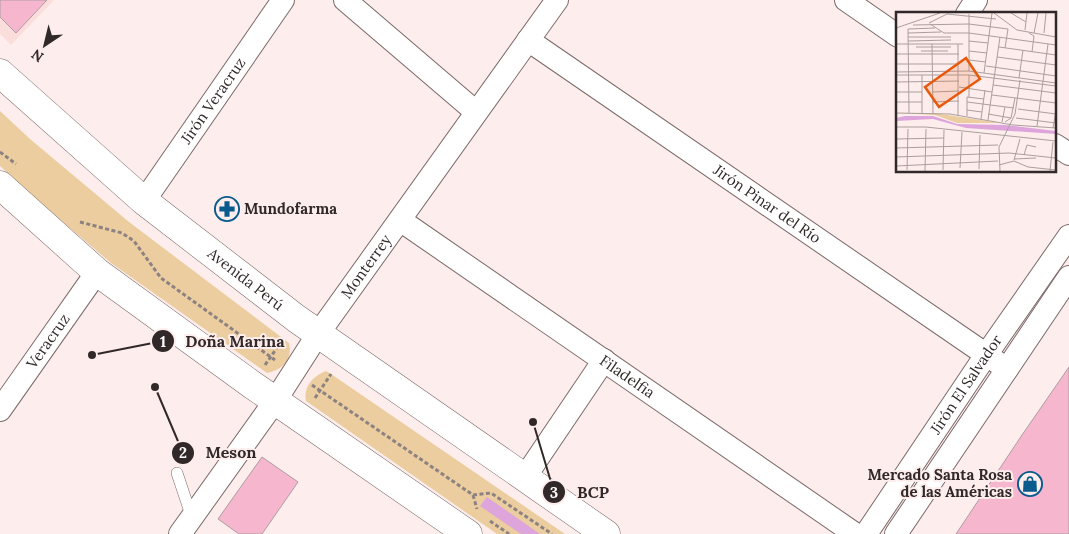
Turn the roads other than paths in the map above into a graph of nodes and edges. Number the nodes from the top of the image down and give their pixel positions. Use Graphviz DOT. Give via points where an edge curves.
graph roads {
  1 [pos="284,0"];
  2 [pos="345,0"];
  3 [pos="557,0"];
  4 [pos="846,0"];
  5 [pos="976,0"];
  6 [pos="968,12"];
  7 [pos="896,35"];
  8 [pos="528,40"];
  9 [pos="0,73"];
  10 [pos="476,112"];
  11 [pos="1056,145"];
  12 [pos="1069,154"];
  13 [pos="10,176"];
  14 [pos="144,201"];
  15 [pos="400,220"];
  16 [pos="1069,236"];
  17 [pos="97,272"];
  18 [pos="1069,277"];
  19 [pos="318,334"];
  20 [pos="986,355"];
  21 [pos="604,360"];
  22 [pos="1007,368"];
  23 [pos="275,401"];
  24 [pos="0,410"];
  25 [pos="177,472"];
  26 [pos="525,477"];
  27 [pos="190,527"];
  28 [pos="468,534"];
  29 [pos="606,534"];
  30 [pos="855,534"];
  31 [pos="866,534"];
  32 [pos="896,534"];
  1 -- 14 [label="street, Jirón Veracruz"];
  2 -- 10 [label="street"];
  3 -- 8 [label="street, Monterrey"];
  4 -- 7 [label="street"];
  5 -- 6 [label="street"];
  8 -- 10 [label="street, Monterrey"];
  8 -- 20 [label="street, Jirón Pinar del Río"];
  9 -- 14 [label="main road, Avenida Perú"];
  10 -- 15 [label="street, Monterrey"];
  11 -- 12 [label="street"];
  13 -- 17 [label="main road"];
  14 -- 19 [label="main road, Avenida Perú"];
  15 -- 19 [label="street, Monterrey"];
  15 -- 21 [label="street, Filadelfia"];
  16 -- 20 [label="street, Jirón El Salvador"];
  17 -- 23 [label="main road"];
  17 -- 24 [label="street, Veracruz"];
  18 -- 22 [label="street, Jirón El Salvador"];
  19 -- 23 [label="street, Monterrey"];
  19 -- 26 [label="main road, Avenida Perú"];
  20 -- 22 [label="street, Jirón Pinar del Río"];
  20 -- 31 [label="street, Jirón El Salvador"];
  21 -- 26 [label="street"];
  21 -- 30 [label="street, Filadelfia"];
  22 -- 32 [label="street, Jirón El Salvador"];
  23 -- 27 [label="street, Monterrey"];
  23 -- 28 [label="main road"];
  25 -- 27 [label="lane"];
  26 -- 29 [label="main road, Avenida Perú"];
}
